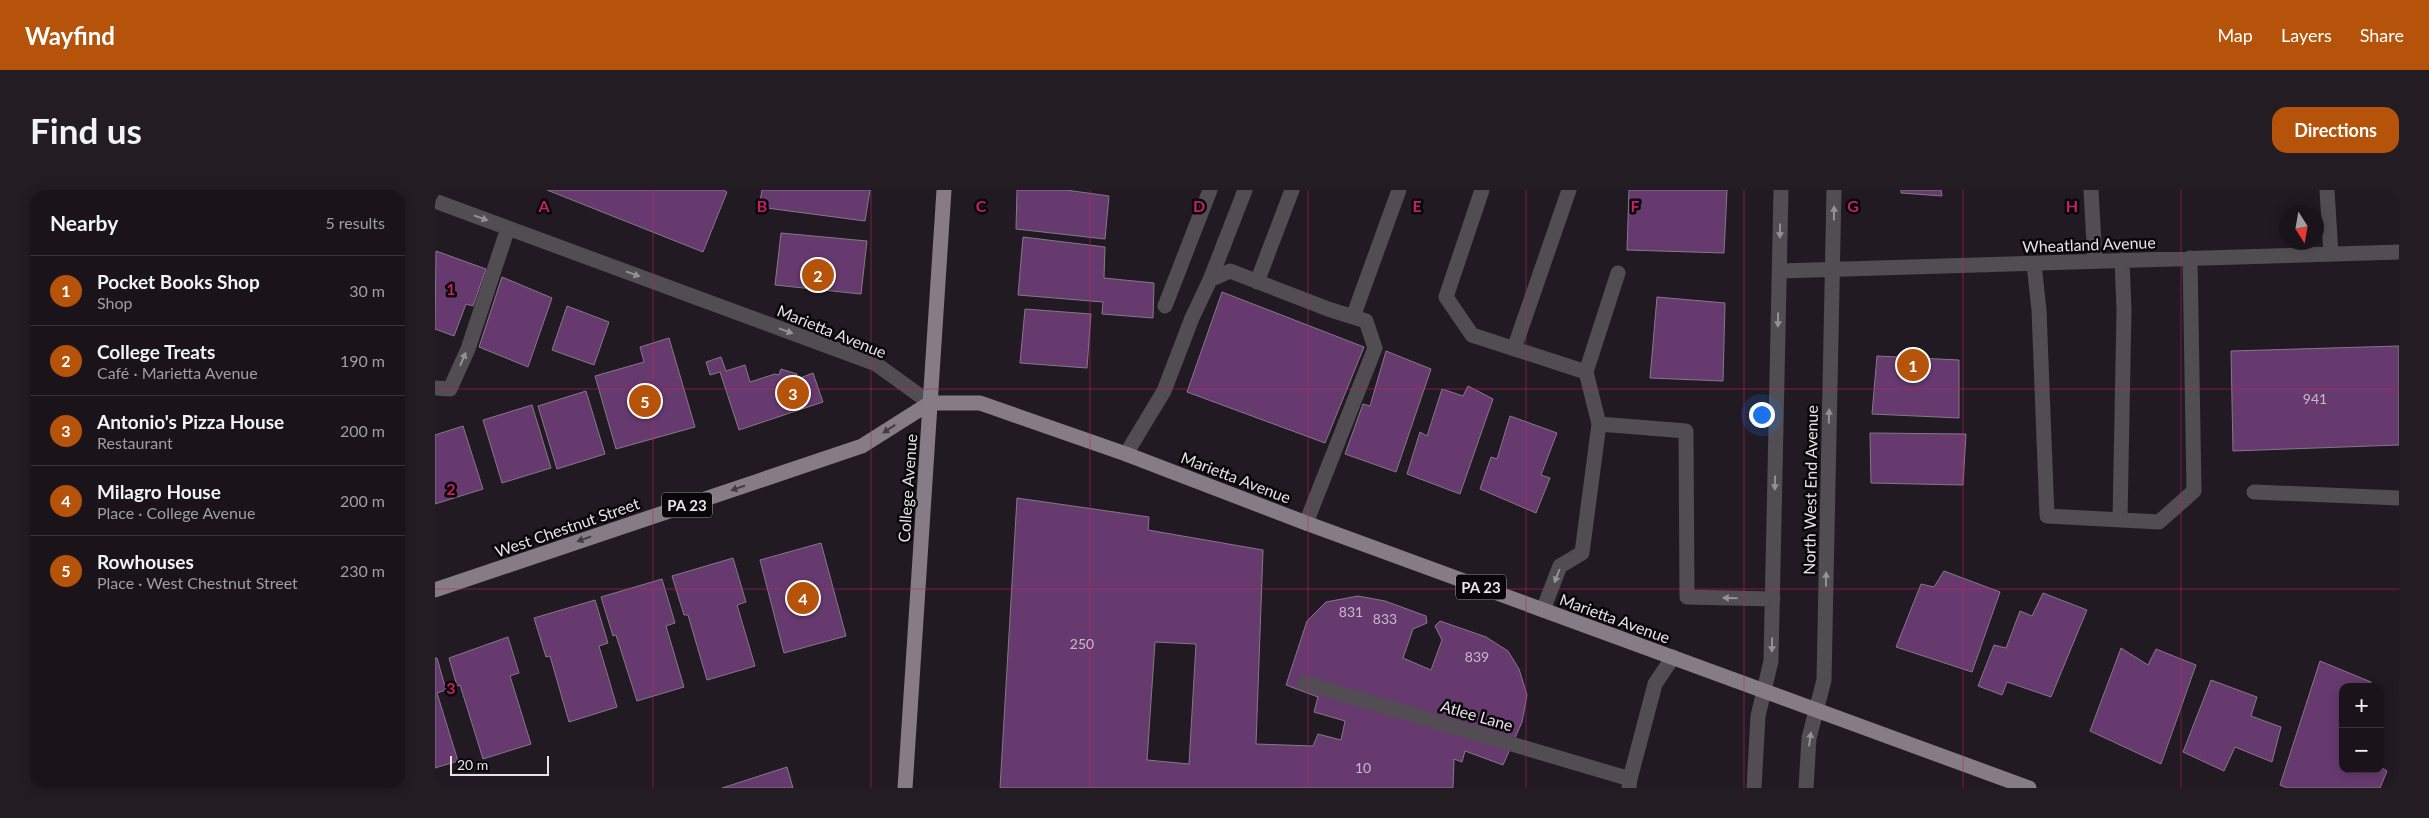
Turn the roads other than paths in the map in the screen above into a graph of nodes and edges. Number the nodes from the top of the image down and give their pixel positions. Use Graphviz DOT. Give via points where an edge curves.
graph roads {
  1 [pos="944,190"];
  2 [pos="1210,190"];
  3 [pos="1245,190"];
  4 [pos="1292,190"];
  5 [pos="1399,190"];
  6 [pos="1482,190"];
  7 [pos="1569,190"];
  8 [pos="1781,190"];
  9 [pos="1834,190"];
  10 [pos="2091,190"];
  11 [pos="2327,190"];
  12 [pos="435,201"];
  13 [pos="508,228"];
  14 [pos="2399,252"];
  15 [pos="2331,254"];
  16 [pos="2190,258"];
  17 [pos="2122,260"];
  18 [pos="2095,261"];
  19 [pos="2034,264"];
  20 [pos="1832,270"];
  21 [pos="1779,271"];
  22 [pos="1618,273"];
  23 [pos="1210,280"];
  24 [pos="1257,282"];
  25 [pos="1165,306"];
  26 [pos="1353,317"];
  27 [pos="1514,349"];
  28 [pos="1586,372"];
  29 [pos="435,388"];
  30 [pos="930,403"];
  31 [pos="1599,424"];
  32 [pos="1126,454"];
  33 [pos="2254,492"];
  34 [pos="2399,498"];
  35 [pos="2120,520"];
  36 [pos="1305,523"];
  37 [pos="435,590"];
  38 [pos="1773,599"];
  39 [pos="1543,610"];
  40 [pos="1673,657"];
  41 [pos="1305,683"];
  42 [pos="1764,691"];
  43 [pos="1816,710"];
  44 [pos="1630,784"];
  45 [pos="905,788"];
  46 [pos="1754,788"];
  47 [pos="1806,788"];
  48 [pos="2029,788"];
  1 -- 30 [label="main road, College Avenue"];
  2 -- 25 [label="street"];
  3 -- 23 [label="street"];
  4 -- 24 [label="street"];
  5 -- 26 [label="street"];
  6 -- 27 [label="street" via="1446,297 1472,335"];
  7 -- 27 [label="street"];
  8 -- 21 [label="street, one-way"];
  20 -- 9 [label="street, North West End Avenue, one-way"];
  10 -- 18 [label="street"];
  11 -- 15 [label="street"];
  12 -- 13 [label="street, Marietta Avenue, one-way"];
  29 -- 13 [label="street, one-way" via="451,389"];
  13 -- 30 [label="street, Marietta Avenue, one-way" via="877,364"];
  14 -- 15 [label="street, Wheatland Avenue"];
  15 -- 16 [label="street, Wheatland Avenue"];
  16 -- 17 [label="street, Wheatland Avenue"];
  16 -- 35 [label="street" via="2194,491 2159,522"];
  17 -- 18 [label="street, Wheatland Avenue"];
  17 -- 35 [label="street"];
  18 -- 19 [label="street, Wheatland Avenue"];
  19 -- 20 [label="street, Wheatland Avenue"];
  19 -- 35 [label="street" via="2039,310 2047,516"];
  20 -- 21 [label="street, Wheatland Avenue"];
  43 -- 20 [label="street, North West End Avenue, one-way" via="1824,680"];
  21 -- 38 [label="street, one-way"];
  22 -- 28 [label="street"];
  23 -- 24 [label="street" via="1229,271"];
  23 -- 32 [label="street" via="1164,392"];
  24 -- 26 [label="street"];
  26 -- 36 [label="street" via="1366,320 1375,348"];
  27 -- 28 [label="street"];
  28 -- 31 [label="street"];
  30 -- 32 [label="main road, Marietta Avenue / PA 23" via="980,403"];
  30 -- 37 [label="main road, West Chestnut Street / PA 23, one-way" via="862,446"];
  30 -- 45 [label="main road, College Avenue"];
  38 -- 31 [label="street, one-way" via="1687,597 1685,431"];
  31 -- 39 [label="street, one-way" via="1582,553 1560,566"];
  32 -- 36 [label="main road, Marietta Avenue / PA 23"];
  33 -- 34 [label="street"];
  36 -- 39 [label="main road, Marietta Avenue / PA 23"];
  38 -- 42 [label="street, one-way" via="1771,661"];
  39 -- 40 [label="main road, Marietta Avenue / PA 23"];
  40 -- 42 [label="main road, Marietta Avenue / PA 23"];
  40 -- 44 [label="street" via="1655,684"];
  41 -- 44 [label="street, Atlee Lane"];
  42 -- 43 [label="main road, Marietta Avenue / PA 23"];
  42 -- 46 [label="street" via="1758,716"];
  47 -- 43 [label="street, North West End Avenue, one-way" via="1809,738"];
  43 -- 48 [label="main road, Marietta Avenue / PA 23"];
}
